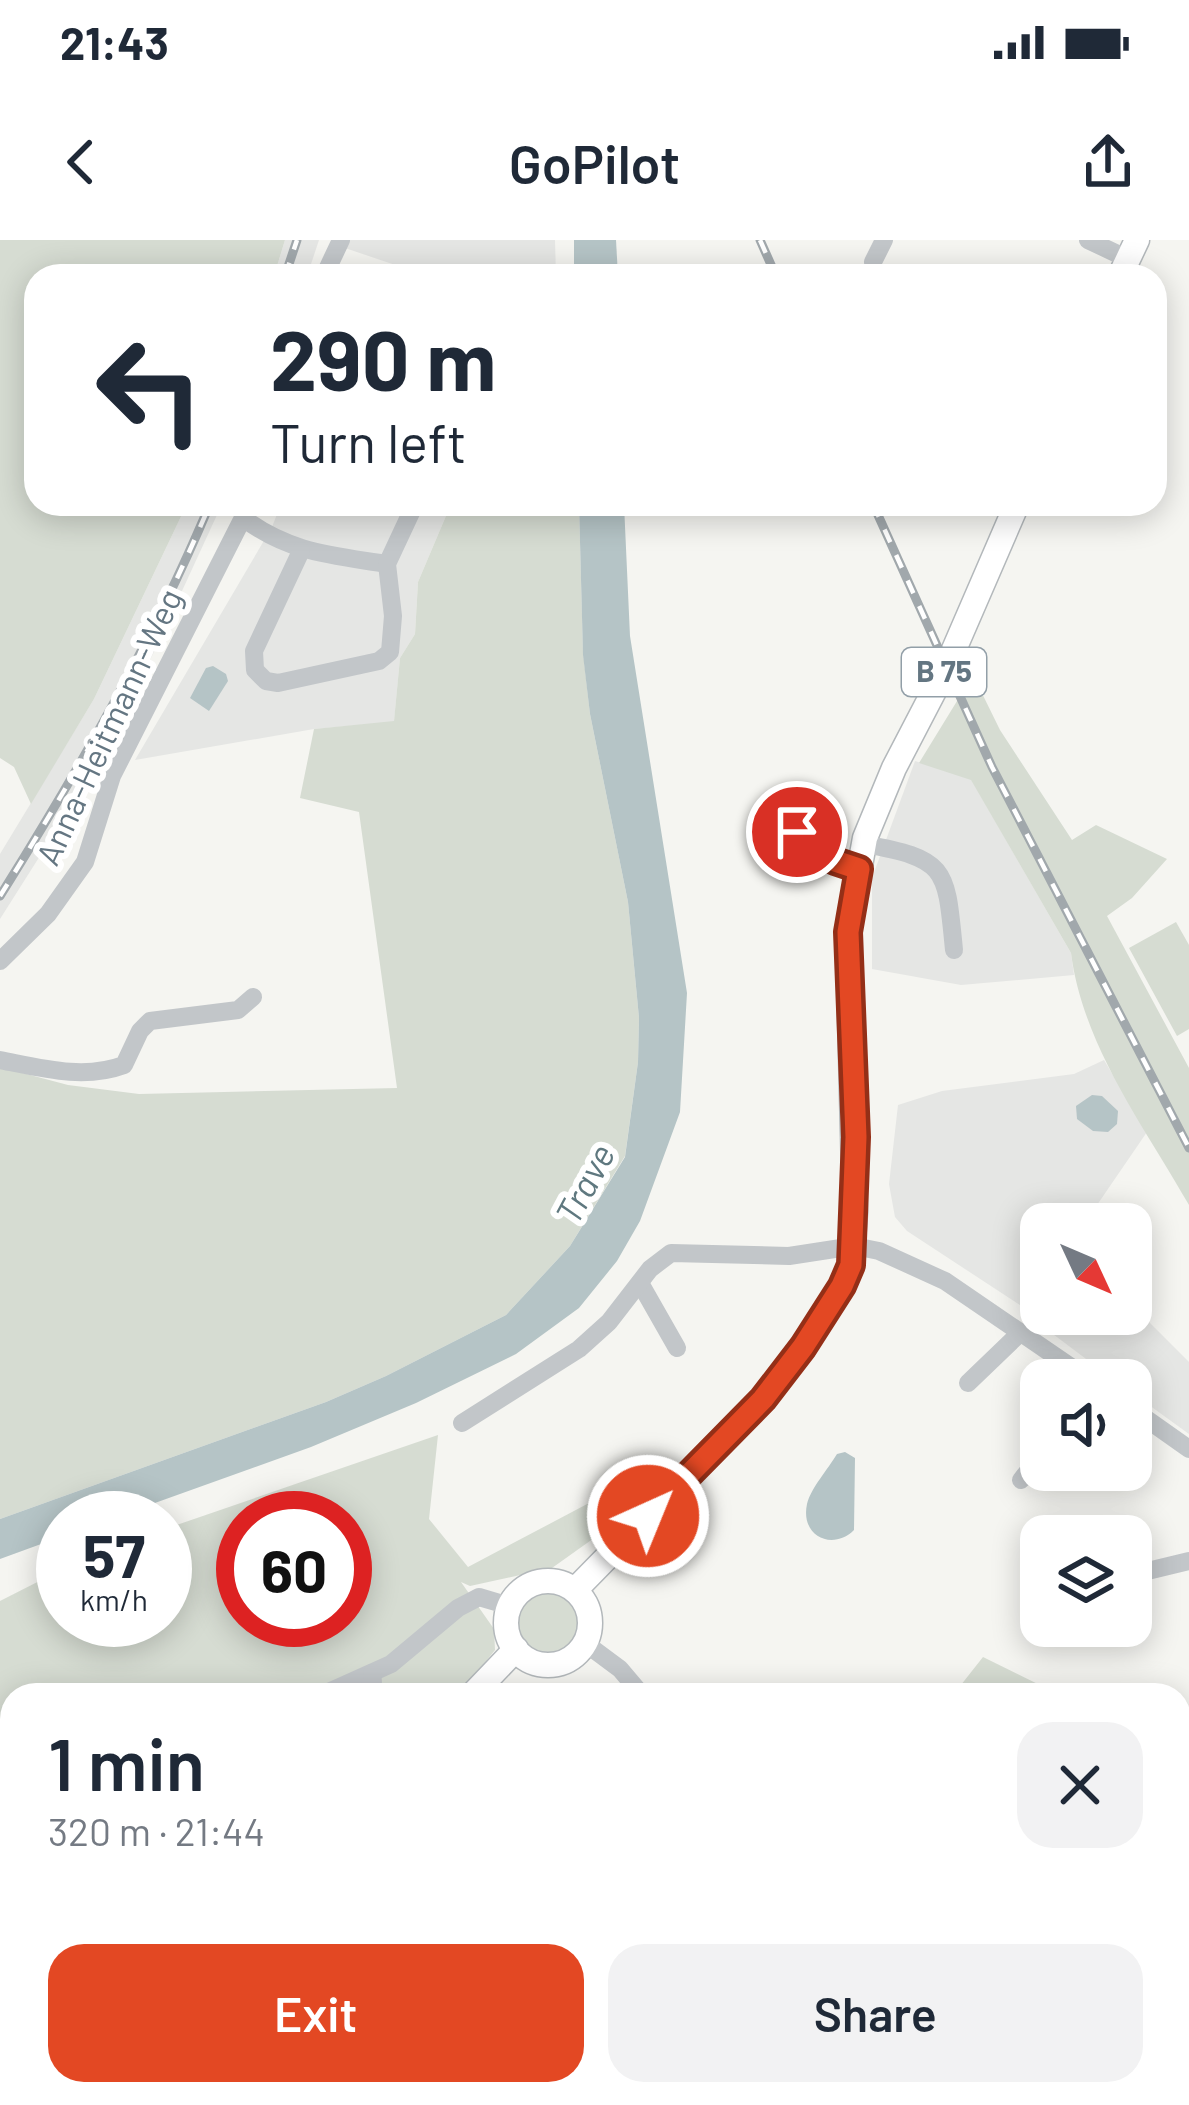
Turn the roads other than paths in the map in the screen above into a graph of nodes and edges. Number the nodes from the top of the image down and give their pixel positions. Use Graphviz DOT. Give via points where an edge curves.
graph roads {
  1 [pos="884,240"];
  2 [pos="1088,240"];
  3 [pos="1129,258"];
  4 [pos="873,262"];
  5 [pos="244,516"];
  6 [pos="251,516"];
  7 [pos="409,516"];
  8 [pos="1012,516"];
  9 [pos="301,550"];
  10 [pos="387,564"];
  11 [pos="797,832"];
  12 [pos="861,856"];
  13 [pos="954,950"];
  14 [pos="0,961"];
  15 [pos="253,997"];
  16 [pos="0,1060"];
  17 [pos="854,1246"];
  18 [pos="640,1283"];
  19 [pos="1020,1331"];
  20 [pos="1020,1333"];
  21 [pos="1025,1335"];
  22 [pos="677,1348"];
  23 [pos="1060,1359"];
  24 [pos="968,1383"];
  25 [pos="462,1423"];
  26 [pos="1152,1423"];
  27 [pos="1189,1449"];
  28 [pos="1189,1561"];
  29 [pos="1152,1570"];
  30 [pos="575,1590"];
  31 [pos="510,1606"];
  32 [pos="585,1643"];
  33 [pos="516,1649"];
  34 [pos="372,1673"];
  35 [pos="349,1683"];
  36 [pos="373,1683"];
  37 [pos="483,1683"];
  38 [pos="632,1683"];
  1 -- 4 [label="street"];
  2 -- 3 [label="street"];
  5 -- 14 [label="street, Anna-Heitmann-Weg" via="112,776 85,862"];
  6 -- 9 [label="street" via="266,536"];
  7 -- 10 [label="street"];
  8 -- 12 [label="main road, B 75"];
  9 -- 10 [label="street"];
  9 -- 10 [label="street" via="254,651 266,681 379,661 390,652"];
  11 -- 12 [label="street" via="825,855"];
  12 -- 13 [label="street" via="932,862 949,896"];
  12 -- 17 [label="main road, B 75" via="848,932"];
  15 -- 16 [label="street" via="238,1010 150,1021 124,1065 110,1070 61,1072"];
  17 -- 18 [label="street" via="789,1256 671,1253"];
  17 -- 19 [label="street" via="914,1264"];
  17 -- 30 [label="main road, B 75" via="842,1286 763,1399"];
  18 -- 22 [label="street"];
  18 -- 25 [label="street" via="579,1349"];
  20 -- 24 [label="street"];
  21 -- 23 [label="street"];
  26 -- 27 [label="street"];
  28 -- 29 [label="street"];
  30 -- 31 [label="main road" via="541,1582"];
  30 -- 32 [label="main road" via="590,1614"];
  31 -- 33 [label="main road"];
  31 -- 34 [label="street" via="479,1597"];
  32 -- 33 [label="main road" via="552,1664"];
  32 -- 38 [label="street"];
  33 -- 37 [label="main road"];
  34 -- 35 [label="street"];
  34 -- 36 [label="street"];
}
